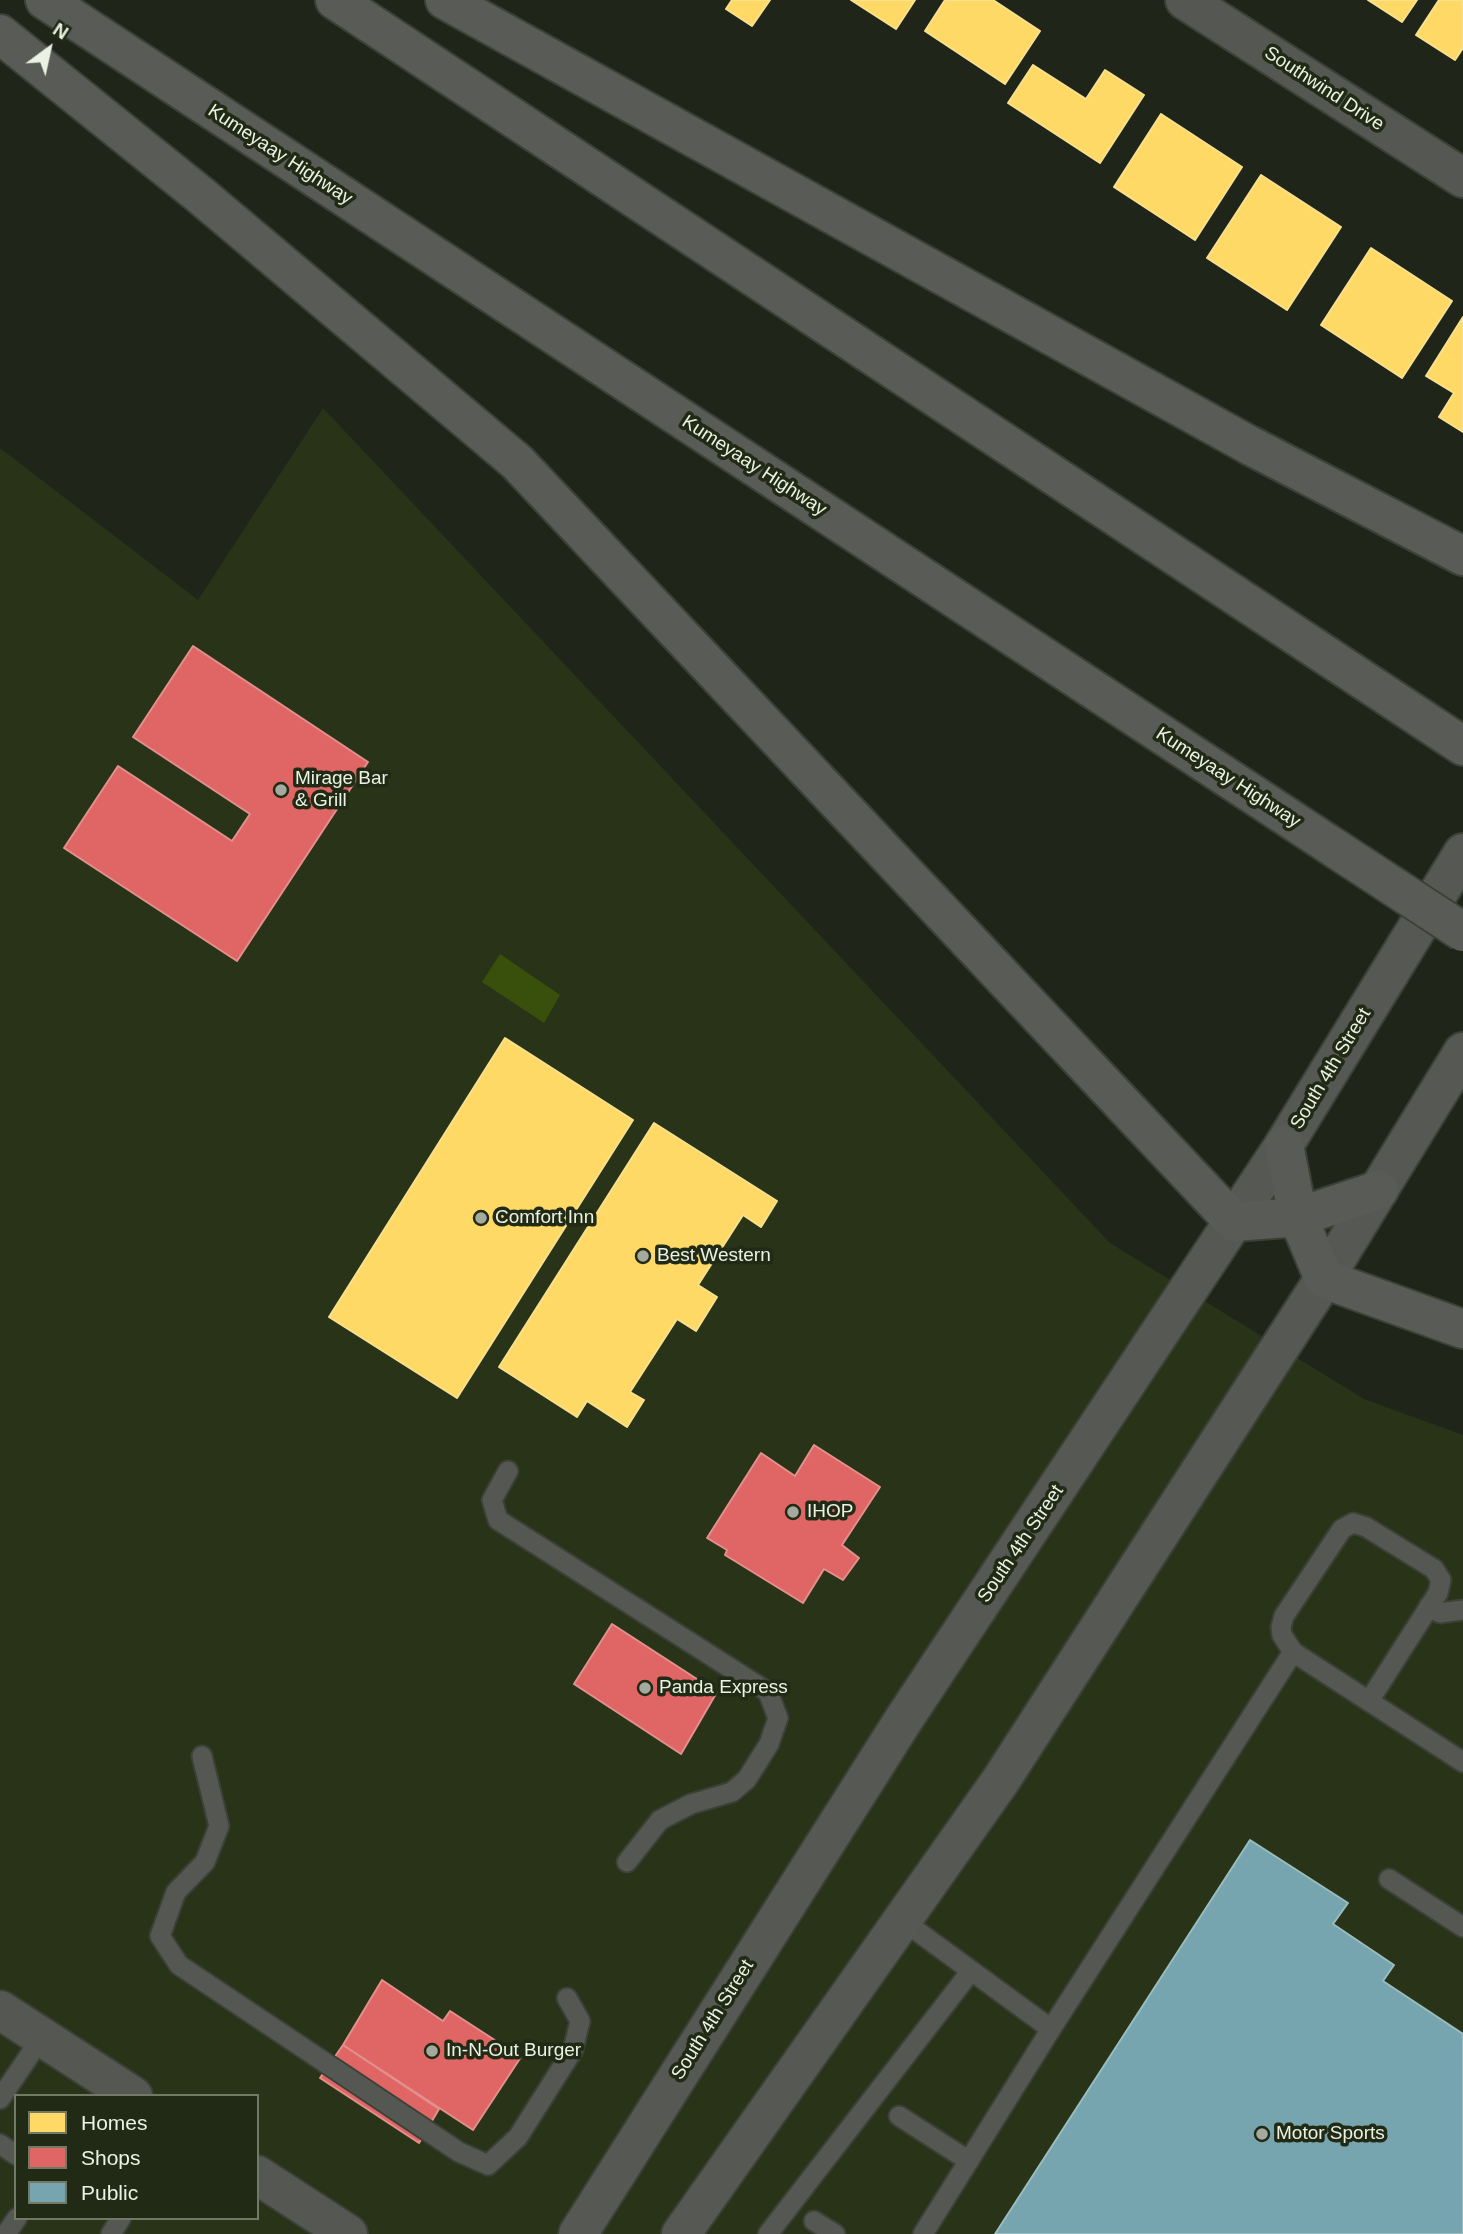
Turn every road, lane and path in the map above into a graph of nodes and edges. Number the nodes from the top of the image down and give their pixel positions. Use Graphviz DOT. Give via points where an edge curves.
graph roads {
  1 [pos="45,0"];
  2 [pos="335,0"];
  3 [pos="445,0"];
  4 [pos="1185,0"];
  5 [pos="0,34"];
  6 [pos="1463,178"];
  7 [pos="1463,556"];
  8 [pos="1463,747"];
  9 [pos="1463,853"];
  10 [pos="1463,932"];
  11 [pos="1463,1052"];
  12 [pos="1284,1145"];
  13 [pos="1379,1190"];
  14 [pos="1298,1217"];
  15 [pos="1234,1222"];
  16 [pos="1324,1279"];
  17 [pos="1463,1329"];
  18 [pos="508,1471"];
  19 [pos="1429,1606"];
  20 [pos="1463,1610"];
  21 [pos="1293,1652"];
  22 [pos="1369,1700"];
  23 [pos="202,1756"];
  24 [pos="1463,1762"];
  25 [pos="627,1862"];
  26 [pos="1389,1879"];
  27 [pos="902,1920"];
  28 [pos="1463,1927"];
  29 [pos="971,1971"];
  30 [pos="566,1998"];
  31 [pos="0,2010"];
  32 [pos="1051,2029"];
  33 [pos="42,2037"];
  34 [pos="116,2091"];
  35 [pos="0,2099"];
  36 [pos="899,2116"];
  37 [pos="970,2161"];
  38 [pos="259,2176"];
  39 [pos="814,2221"];
  40 [pos="348,2234"];
  41 [pos="578,2234"];
  42 [pos="681,2234"];
  43 [pos="768,2234"];
  44 [pos="835,2234"];
  45 [pos="923,2234"];
  1 -- 10 [label="highway, Kumeyaay Highway, bridge"];
  2 -- 8 [label="highway"];
  3 -- 7 [label="highway" via="1249,445"];
  4 -- 6 [label="street, Southwind Drive"];
  5 -- 15 [label="highway" via="199,194 517,462"];
  9 -- 12 [label="main road, South 4th Street"];
  11 -- 13 [label="main road"];
  12 -- 14 [label="highway"];
  12 -- 15 [label="main road, South 4th Street"];
  13 -- 14 [label="highway"];
  13 -- 16 [label="main road"];
  14 -- 15 [label="highway"];
  14 -- 16 [label="highway"];
  15 -- 41 [label="main road, South 4th Street" via="904,1719"];
  16 -- 17 [label="highway"];
  16 -- 27 [label="main road" via="1001,1780"];
  18 -- 25 [label="lane" via="492,1500 498,1520 768,1692 778,1718 769,1744 747,1779 732,1792 691,1804 660,1820"];
  19 -- 20 [label="lane" via="1440,1613"];
  19 -- 21 [label="lane" via="1441,1580 1434,1569 1353,1523 1342,1529 1284,1616 1282,1635"];
  19 -- 22 [label="lane"];
  21 -- 22 [label="lane"];
  21 -- 32 [label="lane"];
  22 -- 24 [label="lane"];
  23 -- 30 [label="lane" via="219,1826 205,1862 176,1892 160,1936 179,1965 459,2152 488,2165 518,2137 573,2050 580,2021"];
  26 -- 28 [label="lane"];
  27 -- 29 [label="lane"];
  27 -- 42 [label="main road"];
  29 -- 32 [label="lane"];
  29 -- 43 [label="lane"];
  31 -- 33 [label="street"];
  32 -- 37 [label="lane"];
  33 -- 34 [label="street"];
  33 -- 35 [label="lane"];
  36 -- 37 [label="lane"];
  37 -- 45 [label="lane"];
  38 -- 40 [label="street"];
  39 -- 44 [label="lane"];
}
